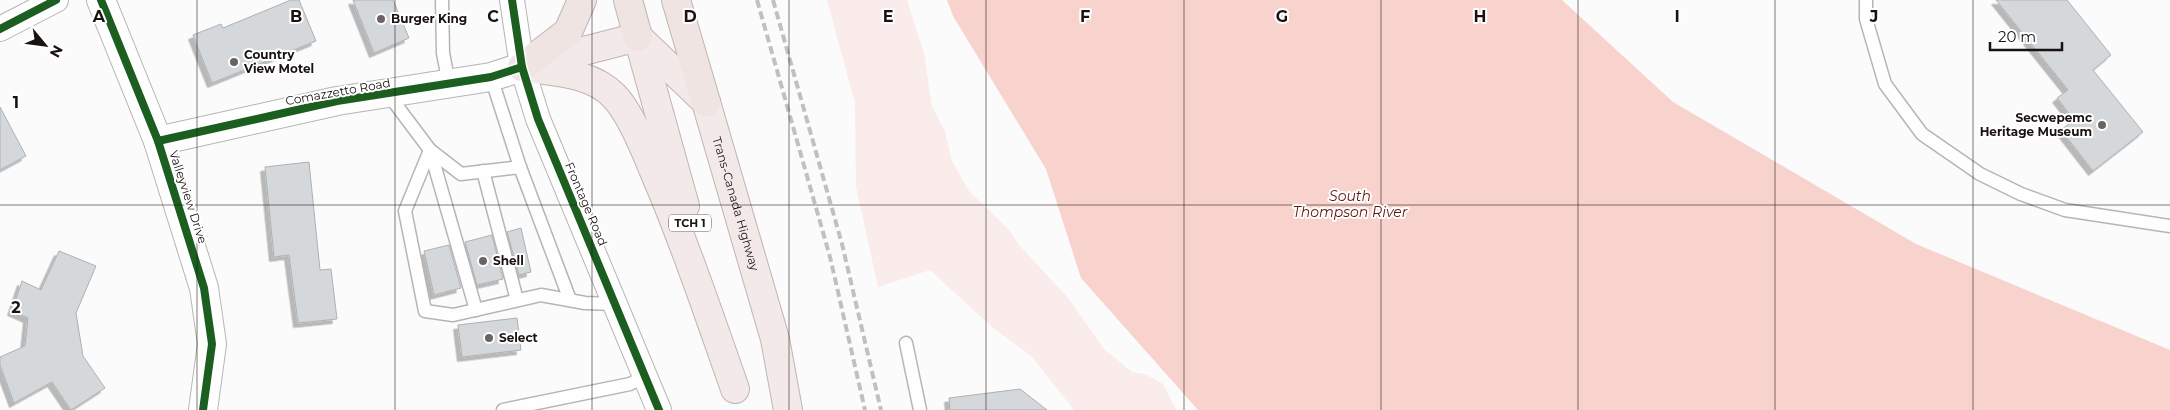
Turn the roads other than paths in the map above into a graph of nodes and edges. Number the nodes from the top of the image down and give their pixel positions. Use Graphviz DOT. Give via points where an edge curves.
graph roads {
  1 [pos="56,0"];
  2 [pos="102,0"];
  3 [pos="442,0"];
  4 [pos="512,0"];
  5 [pos="582,0"];
  6 [pos="628,0"];
  7 [pos="676,0"];
  8 [pos="1866,0"];
  9 [pos="0,29"];
  10 [pos="638,37"];
  11 [pos="522,67"];
  12 [pos="492,77"];
  13 [pos="448,84"];
  14 [pos="388,94"];
  15 [pos="706,102"];
  16 [pos="158,141"];
  17 [pos="430,150"];
  18 [pos="520,167"];
  19 [pos="483,171"];
  20 [pos="2170,226"];
  21 [pos="516,300"];
  22 [pos="570,300"];
  23 [pos="615,304"];
  24 [pos="476,310"];
  25 [pos="906,343"];
  26 [pos="645,376"];
  27 [pos="738,400"];
  28 [pos="203,410"];
  29 [pos="503,410"];
  30 [pos="659,410"];
  31 [pos="788,410"];
  32 [pos="920,410"];
  1 -- 9 [label="street"];
  2 -- 16 [label="street, Valleyview Drive"];
  3 -- 13 [label="lane" via="443,53"];
  4 -- 11 [label="street, Frontage Road"];
  5 -- 11 [label="highway" via="568,32"];
  6 -- 10 [label="highway, TCH 1"];
  7 -- 15 [label="highway, Trans-Canada Highway"];
  8 -- 20 [label="lane" via="1866,19 1885,84 1922,134 1980,174 2021,194 2065,210"];
  10 -- 11 [label="highway"];
  10 -- 15 [label="highway"];
  10 -- 27 [label="highway, TCH 1"];
  11 -- 12 [label="street, Comazzetto Road"];
  11 -- 23 [label="street, Frontage Road" via="538,119"];
  11 -- 27 [label="highway" via="577,76 598,83 615,96 639,136 676,222"];
  12 -- 13 [label="street, Comazzetto Road"];
  12 -- 18 [label="lane"];
  13 -- 14 [label="street, Comazzetto Road"];
  14 -- 16 [label="street, Comazzetto Road"];
  14 -- 17 [label="lane"];
  15 -- 31 [label="highway, Trans-Canada Highway" via="775,339"];
  16 -- 28 [label="street, Valleyview Drive" via="204,288 212,344"];
  17 -- 19 [label="lane" via="461,174"];
  17 -- 24 [label="lane"];
  17 -- 24 [label="lane" via="405,211 425,312 453,315"];
  18 -- 19 [label="lane"];
  18 -- 22 [label="lane"];
  19 -- 21 [label="lane"];
  21 -- 22 [label="lane" via="541,295"];
  21 -- 24 [label="lane"];
  22 -- 23 [label="lane"];
  23 -- 26 [label="street, Frontage Road"];
  25 -- 32 [label="lane"];
  26 -- 29 [label="lane" via="630,384"];
  26 -- 30 [label="street, Frontage Road"];
}
